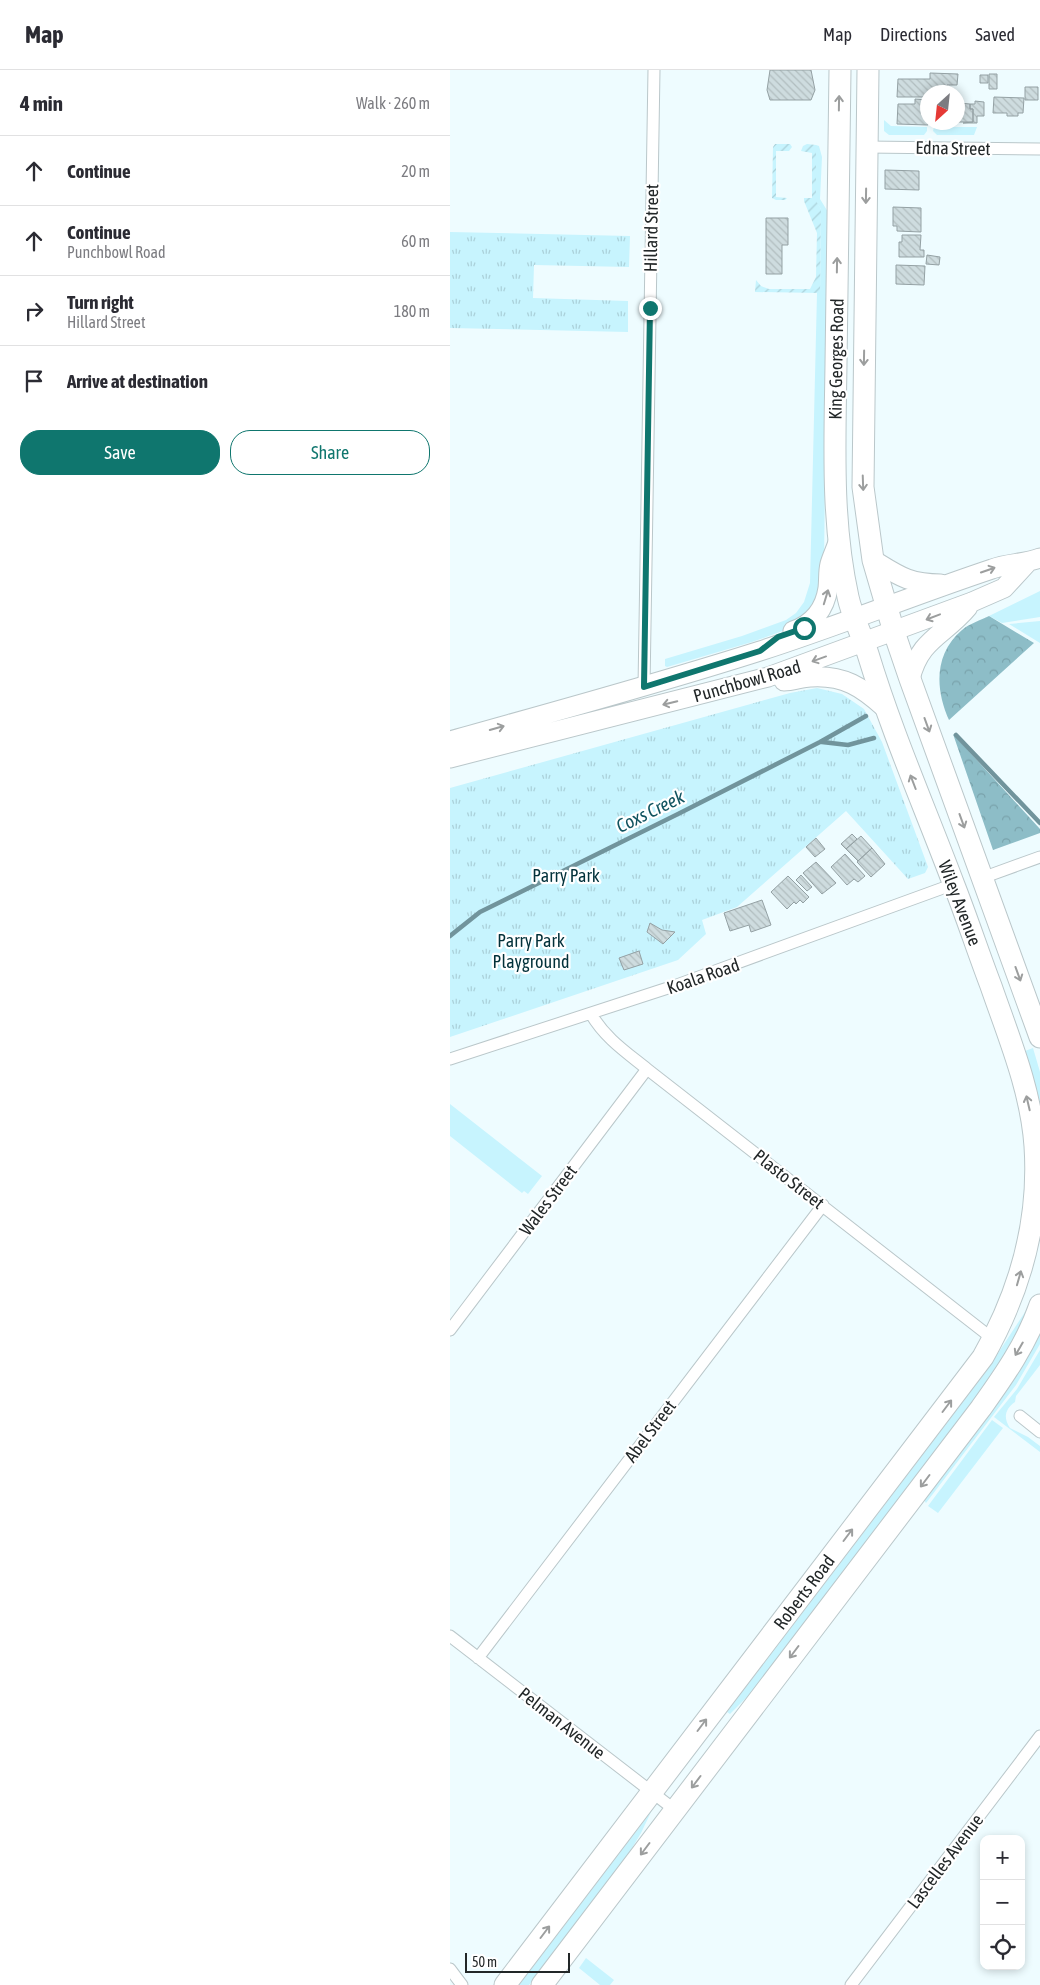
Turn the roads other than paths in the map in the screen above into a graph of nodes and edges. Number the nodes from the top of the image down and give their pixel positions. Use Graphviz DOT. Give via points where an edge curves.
graph roads {
  1 [pos="654,70"];
  2 [pos="840,70"];
  3 [pos="868,70"];
  4 [pos="866,147"];
  5 [pos="1040,149"];
  6 [pos="838,542"];
  7 [pos="873,560"];
  8 [pos="1034,561"];
  9 [pos="950,584"];
  10 [pos="972,602"];
  11 [pos="886,608"];
  12 [pos="855,618"];
  13 [pos="894,632"];
  14 [pos="864,643"];
  15 [pos="760,651"];
  16 [pos="768,677"];
  17 [pos="910,679"];
  18 [pos="644,687"];
  19 [pos="885,708"];
  20 [pos="450,741"];
  21 [pos="450,758"];
  22 [pos="1040,857"];
  23 [pos="982,878"];
  24 [pos="954,884"];
  25 [pos="591,1014"];
  26 [pos="1040,1037"];
  27 [pos="450,1059"];
  28 [pos="647,1070"];
  29 [pos="1036,1169"];
  30 [pos="823,1205"];
  31 [pos="1040,1305"];
  32 [pos="450,1330"];
  33 [pos="993,1339"];
  34 [pos="1020,1416"];
  35 [pos="1040,1432"];
  36 [pos="450,1636"];
  37 [pos="478,1658"];
  38 [pos="1040,1736"];
  39 [pos="652,1792"];
  40 [pos="674,1810"];
  41 [pos="450,1969"];
  42 [pos="462,1985"];
  43 [pos="505,1985"];
  44 [pos="542,1985"];
  45 [pos="851,1985"];
  1 -- 18 [label="street, Hillard Street"];
  6 -- 2 [label="highway, King Georges Road, one-way" via="835,472"];
  3 -- 4 [label="highway, King Georges Road"];
  4 -- 5 [label="street, Edna Street"];
  4 -- 7 [label="highway, King Georges Road, one-way" via="863,487"];
  6 -- 12 [label="highway, King Georges Road" via="848,600"];
  15 -- 6 [label="main road, one-way" via="778,637 804,628 815,618 828,589 830,565"];
  7 -- 9 [label="main road" via="911,581"];
  7 -- 11 [label="highway, King Georges Road"];
  9 -- 8 [label="main road, Punchbowl Road, one-way" via="995,568"];
  8 -- 10 [label="main road, Punchbowl Road" via="1004,588"];
  9 -- 11 [label="main road, Punchbowl Road"];
  10 -- 13 [label="main road, Punchbowl Road, one-way"];
  10 -- 17 [label="main road" via="922,649"];
  11 -- 12 [label="main road, Punchbowl Road"];
  11 -- 13 [label="highway, King Georges Road"];
  12 -- 14 [label="highway, King Georges Road"];
  12 -- 15 [label="main road, Punchbowl Road"];
  13 -- 14 [label="main road, Punchbowl Road"];
  13 -- 17 [label="highway, Wiley Avenue"];
  14 -- 16 [label="main road, Punchbowl Road, one-way"];
  14 -- 19 [label="highway, Wiley Avenue"];
  15 -- 18 [label="main road, Punchbowl Road"];
  16 -- 19 [label="main road" via="786,681 810,677 839,679 861,688"];
  16 -- 21 [label="main road, Punchbowl Road, one-way"];
  17 -- 23 [label="highway, Wiley Avenue, one-way"];
  20 -- 18 [label="main road, Punchbowl Road, one-way"];
  24 -- 19 [label="highway, Wiley Avenue, one-way"];
  22 -- 23 [label="street"];
  23 -- 26 [label="highway, Wiley Avenue, one-way"];
  24 -- 25 [label="street, Koala Road"];
  29 -- 24 [label="highway, Wiley Avenue, one-way" via="1031,1113 1021,1072"];
  25 -- 27 [label="street, Koala Road"];
  25 -- 28 [label="street, Plasto Street" via="600,1030"];
  28 -- 30 [label="street, Plasto Street"];
  28 -- 32 [label="street, Wales Street"];
  33 -- 29 [label="highway, Roberts Road, one-way" via="1015,1290 1027,1249 1035,1203"];
  30 -- 33 [label="street, Plasto Street"];
  30 -- 37 [label="street, Abel Street"];
  31 -- 40 [label="highway, Roberts Road, one-way" via="1022,1345 1002,1378"];
  39 -- 33 [label="highway, Roberts Road, one-way" via="956,1394"];
  34 -- 35 [label="street"];
  36 -- 37 [label="street, Pelman Avenue"];
  37 -- 39 [label="street, Pelman Avenue"];
  38 -- 45 [label="street, Lascelles Avenue"];
  39 -- 40 [label="street, Pelman Avenue"];
  43 -- 39 [label="highway, Roberts Road, one-way"];
  40 -- 44 [label="highway, Roberts Road, one-way"];
  41 -- 42 [label="street"];
}
